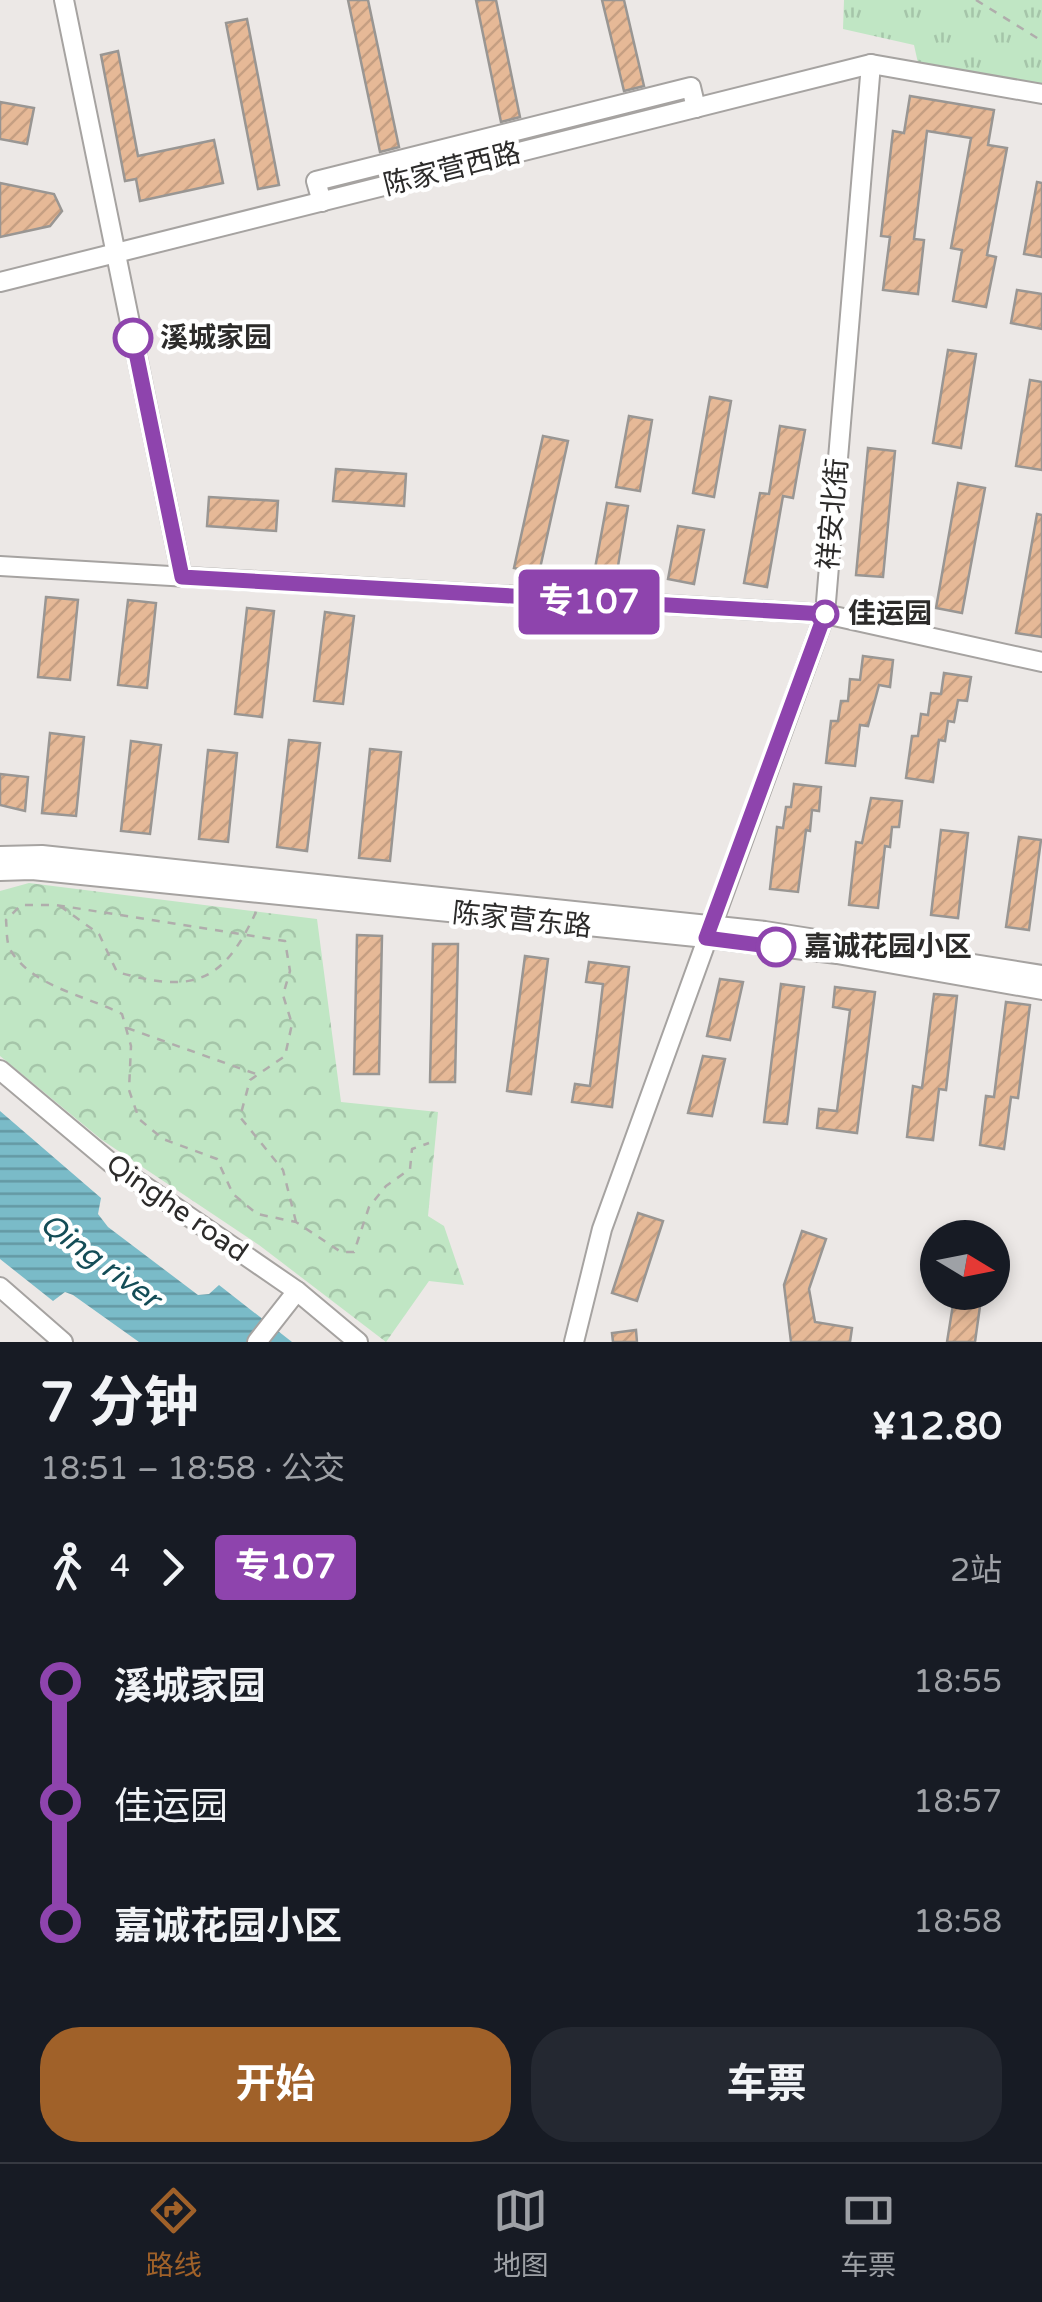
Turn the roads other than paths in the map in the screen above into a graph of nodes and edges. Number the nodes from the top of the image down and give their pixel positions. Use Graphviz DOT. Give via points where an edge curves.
graph roads {
  1 [pos="64,0"];
  2 [pos="871,64"];
  3 [pos="1042,94"];
  4 [pos="116,253"];
  5 [pos="0,282"];
  6 [pos="0,566"];
  7 [pos="182,577"];
  8 [pos="825,614"];
  9 [pos="1042,662"];
  10 [pos="0,856"];
  11 [pos="0,872"];
  12 [pos="709,932"];
  13 [pos="1042,975"];
  14 [pos="1042,990"];
  15 [pos="0,1070"];
  16 [pos="0,1287"];
  17 [pos="296,1291"];
  18 [pos="63,1342"];
  19 [pos="257,1342"];
  20 [pos="358,1342"];
  21 [pos="574,1342"];
  1 -- 4 [label="street"];
  2 -- 3 [label="street, 陈家营西路"];
  2 -- 4 [label="street, 陈家营西路"];
  2 -- 8 [label="street, 祥安北街"];
  4 -- 5 [label="street, 陈家营西路"];
  4 -- 7 [label="street"];
  6 -- 7 [label="street"];
  7 -- 8 [label="street"];
  8 -- 9 [label="street"];
  8 -- 12 [label="street, 祥安北街"];
  10 -- 12 [label="street, 陈家营东路" via="42,855"];
  11 -- 12 [label="street, 陈家营东路"];
  12 -- 13 [label="street, 陈家营东路"];
  12 -- 14 [label="street, 陈家营东路"];
  12 -- 21 [label="street, 祥安北街" via="602,1229"];
  15 -- 17 [label="street, Qinghe road" via="111,1163"];
  16 -- 18 [label="street"];
  17 -- 19 [label="street"];
  17 -- 20 [label="street, Qinghe road"];
}
